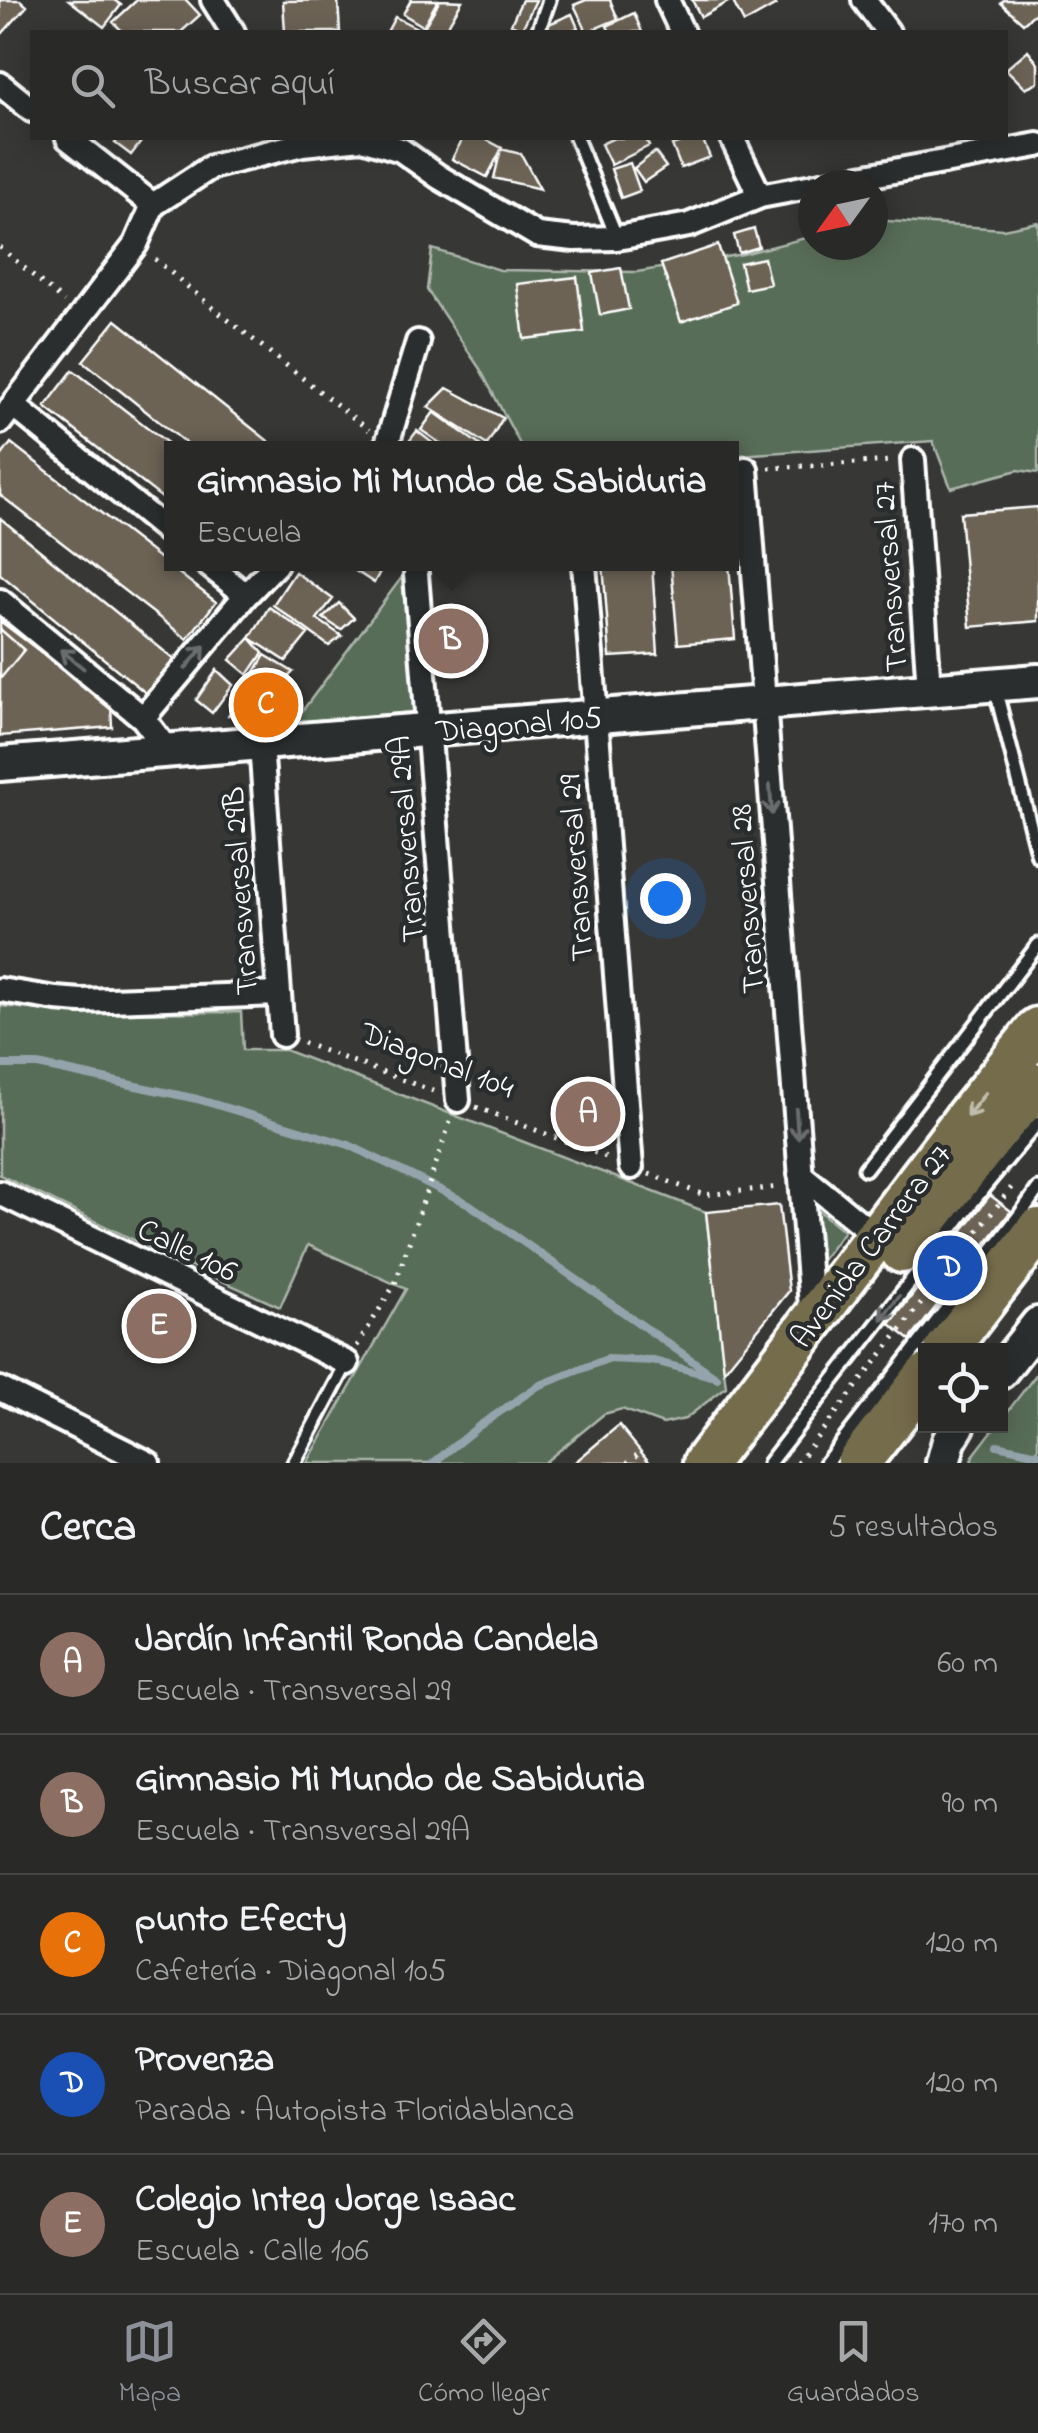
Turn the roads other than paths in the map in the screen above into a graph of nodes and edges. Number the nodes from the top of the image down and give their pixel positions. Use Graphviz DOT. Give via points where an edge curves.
graph roads {
  1 [pos="213,0"];
  2 [pos="549,0"];
  3 [pos="666,0"];
  4 [pos="864,0"];
  5 [pos="232,30"];
  6 [pos="539,30"];
  7 [pos="681,30"];
  8 [pos="886,30"];
  9 [pos="0,84"];
  10 [pos="30,108"];
  11 [pos="70,140"];
  12 [pos="368,140"];
  13 [pos="577,140"];
  14 [pos="733,140"];
  15 [pos="300,141"];
  16 [pos="1038,144"];
  17 [pos="970,146"];
  18 [pos="874,170"];
  19 [pos="798,188"];
  20 [pos="760,196"];
  21 [pos="153,206"];
  22 [pos="618,238"];
  23 [pos="418,342"];
  24 [pos="7,414"];
  25 [pos="387,441"];
  26 [pos="914,460"];
  27 [pos="746,469"];
  28 [pos="164,529"];
  29 [pos="216,571"];
  30 [pos="269,571"];
  31 [pos="585,571"];
  32 [pos="416,574"];
  33 [pos="246,595"];
  34 [pos="0,601"];
  35 [pos="1038,681"];
  36 [pos="994,684"];
  37 [pos="929,689"];
  38 [pos="764,703"];
  39 [pos="596,717"];
  40 [pos="143,718"];
  41 [pos="429,730"];
  42 [pos="261,744"];
  43 [pos="168,751"];
  44 [pos="0,764"];
  45 [pos="1038,856"];
  46 [pos="1038,945"];
  47 [pos="0,990"];
  48 [pos="279,994"];
  49 [pos="1038,1029"];
  50 [pos="282,1035"];
  51 [pos="1038,1085"];
  52 [pos="458,1100"];
  53 [pos="1038,1122"];
  54 [pos="631,1167"];
  55 [pos="865,1169"];
  56 [pos="801,1180"];
  57 [pos="1038,1188"];
  58 [pos="0,1192"];
  59 [pos="1038,1230"];
  60 [pos="876,1237"];
  61 [pos="1038,1279"];
  62 [pos="812,1323"];
  63 [pos="1038,1324"];
  64 [pos="951,1343"];
  65 [pos="988,1343"];
  66 [pos="1008,1362"];
  67 [pos="347,1363"];
  68 [pos="918,1386"];
  69 [pos="0,1389"];
  70 [pos="919,1433"];
  71 [pos="954,1433"];
  72 [pos="714,1460"];
  73 [pos="148,1463"];
  74 [pos="294,1463"];
  75 [pos="769,1463"];
  76 [pos="826,1463"];
  77 [pos="858,1463"];
  78 [pos="896,1463"];
  79 [pos="943,1463"];
  1 -- 5 [label="street"];
  2 -- 6 [label="lane"];
  3 -- 7 [label="street"];
  4 -- 8 [label="street"];
  9 -- 10 [label="street"];
  11 -- 21 [label="street"];
  12 -- 22 [label="street" via="401,150 537,235"];
  13 -- 22 [label="lane"];
  14 -- 20 [label="street"];
  15 -- 21 [label="street" via="211,167"];
  16 -- 17 [label="street"];
  17 -- 18 [label="street"];
  19 -- 20 [label="street"];
  20 -- 22 [label="street" via="689,225"];
  21 -- 24 [label="street" via="136,244"];
  23 -- 25 [label="street"];
  24 -- 28 [label="street"];
  26 -- 37 [label="street, Transversal 27"];
  27 -- 38 [label="street, Transversal 28"];
  29 -- 33 [label="street"];
  30 -- 33 [label="street"];
  31 -- 39 [label="street, Transversal 29"];
  32 -- 41 [label="street, Transversal 29A"];
  40 -- 33 [label="street, one-way"];
  40 -- 34 [label="street, one-way"];
  35 -- 36 [label="main road, Diagonal 105"];
  36 -- 37 [label="main road, Diagonal 105"];
  36 -- 45 [label="lane"];
  37 -- 38 [label="main road, Diagonal 105"];
  38 -- 39 [label="main road, Diagonal 105"];
  38 -- 56 [label="street, Transversal 28, one-way"];
  39 -- 41 [label="main road, Diagonal 105"];
  39 -- 54 [label="street, Transversal 29"];
  40 -- 43 [label="street"];
  41 -- 42 [label="main road, Diagonal 105"];
  41 -- 52 [label="street, Transversal 29A"];
  42 -- 43 [label="main road, Diagonal 105"];
  42 -- 48 [label="street, Transversal 29B"];
  43 -- 44 [label="main road, Diagonal 105"];
  46 -- 55 [label="lane"];
  47 -- 48 [label="street" via="80,1001"];
  48 -- 50 [label="street, Transversal 29B"];
  49 -- 60 [label="highway, Avenida Carrera 27, one-way"];
  51 -- 72 [label="highway"];
  53 -- 75 [label="lane, one-way"];
  56 -- 60 [label="street"];
  56 -- 62 [label="street, Transversal 28"];
  57 -- 76 [label="lane"];
  58 -- 67 [label="street, Calle 106"];
  59 -- 64 [label="highway"];
  60 -- 62 [label="highway, Avenida Carrera 27"];
  61 -- 65 [label="highway"];
  62 -- 72 [label="highway, Avenida Carrera 27"];
  63 -- 66 [label="main road"];
  67 -- 74 [label="lane"];
  68 -- 77 [label="highway"];
  69 -- 73 [label="street"];
  70 -- 78 [label="highway"];
  71 -- 79 [label="main road"];
}
